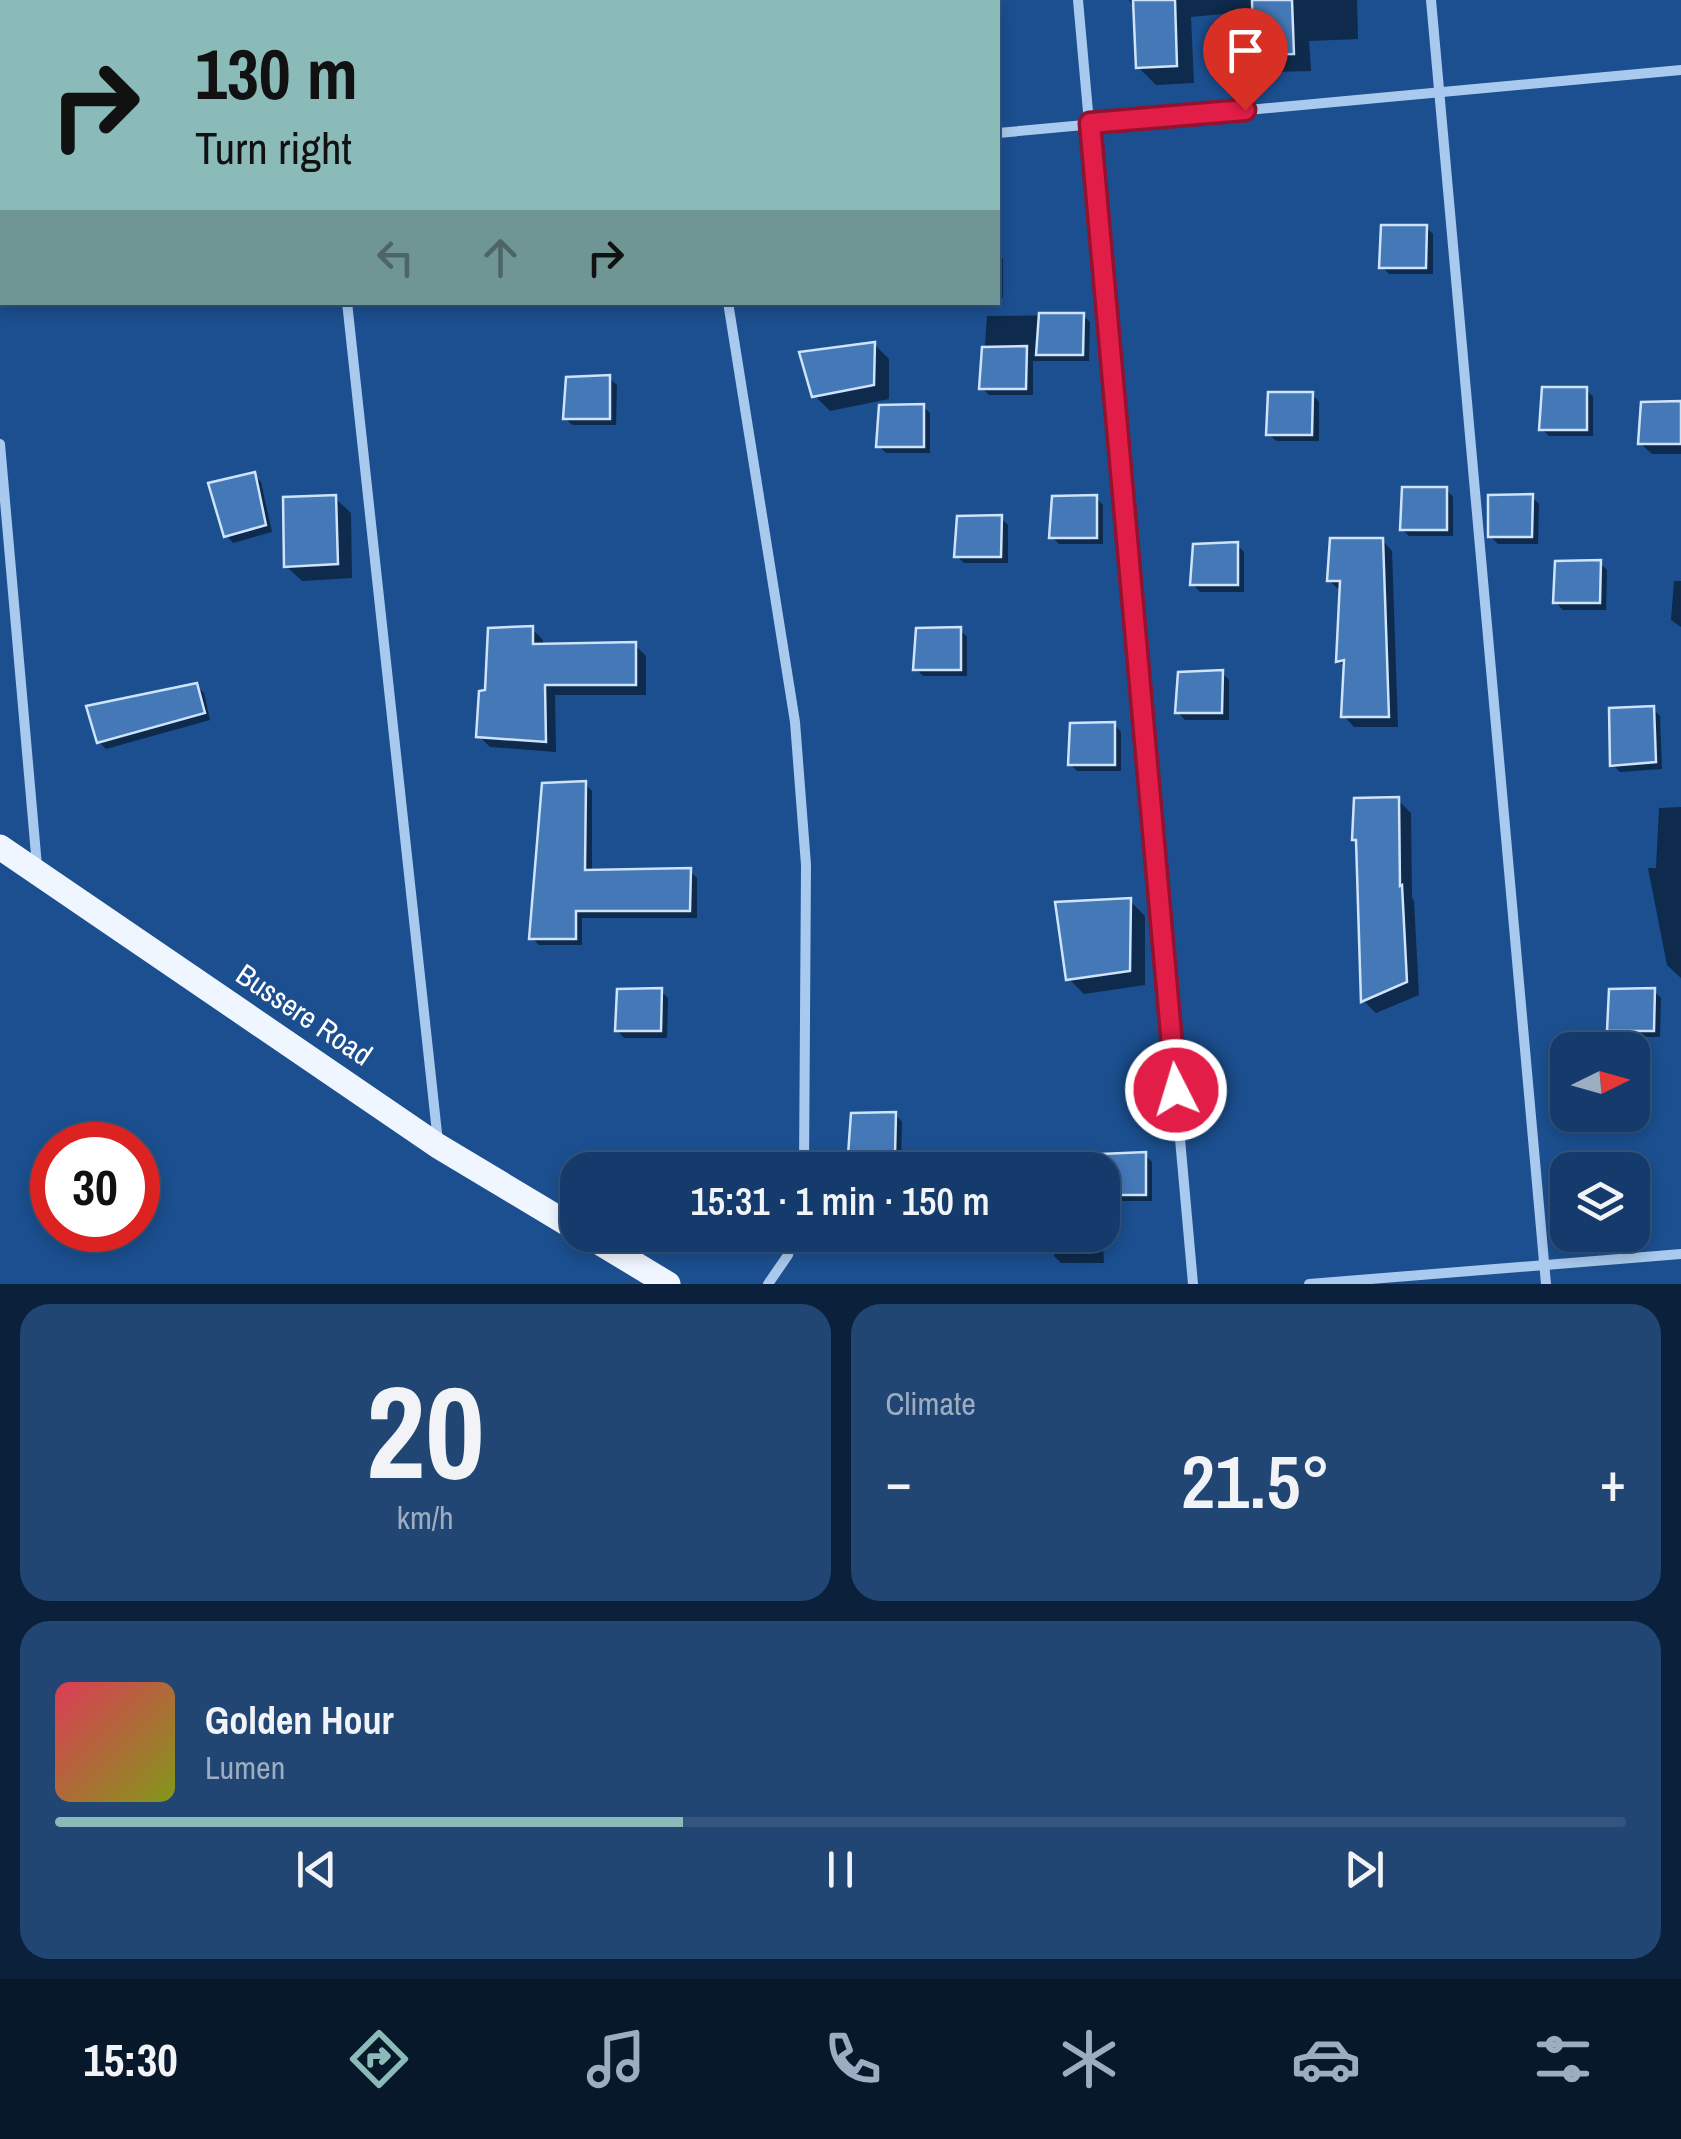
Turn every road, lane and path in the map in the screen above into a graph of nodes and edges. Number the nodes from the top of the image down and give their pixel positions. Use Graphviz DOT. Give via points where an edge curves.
graph roads {
  1 [pos="1078,0"];
  2 [pos="1432,0"];
  3 [pos="1681,70"];
  4 [pos="1440,94"];
  5 [pos="1090,123"];
  6 [pos="1000,133"];
  7 [pos="346,305"];
  8 [pos="728,305"];
  9 [pos="0,444"];
  10 [pos="0,847"];
  11 [pos="38,872"];
  12 [pos="438,1146"];
  13 [pos="804,1152"];
  14 [pos="560,1219"];
  15 [pos="614,1252"];
  16 [pos="789,1252"];
  17 [pos="1681,1254"];
  18 [pos="1544,1266"];
  19 [pos="668,1284"];
  20 [pos="768,1284"];
  21 [pos="1194,1284"];
  22 [pos="1309,1284"];
  23 [pos="1546,1284"];
  1 -- 5 [label="street"];
  2 -- 4 [label="street"];
  3 -- 4 [label="street"];
  4 -- 5 [label="street"];
  4 -- 18 [label="street"];
  5 -- 6 [label="street"];
  5 -- 21 [label="street"];
  7 -- 12 [label="street"];
  8 -- 13 [label="street" via="795,722 806,865"];
  9 -- 11 [label="street"];
  10 -- 11 [label="main road, Bussere Road"];
  11 -- 12 [label="main road, Bussere Road"];
  12 -- 14 [label="main road, Bussere Road"];
  15 -- 19 [label="main road"];
  16 -- 20 [label="street"];
  17 -- 18 [label="street"];
  18 -- 22 [label="street"];
  18 -- 23 [label="street"];
}
